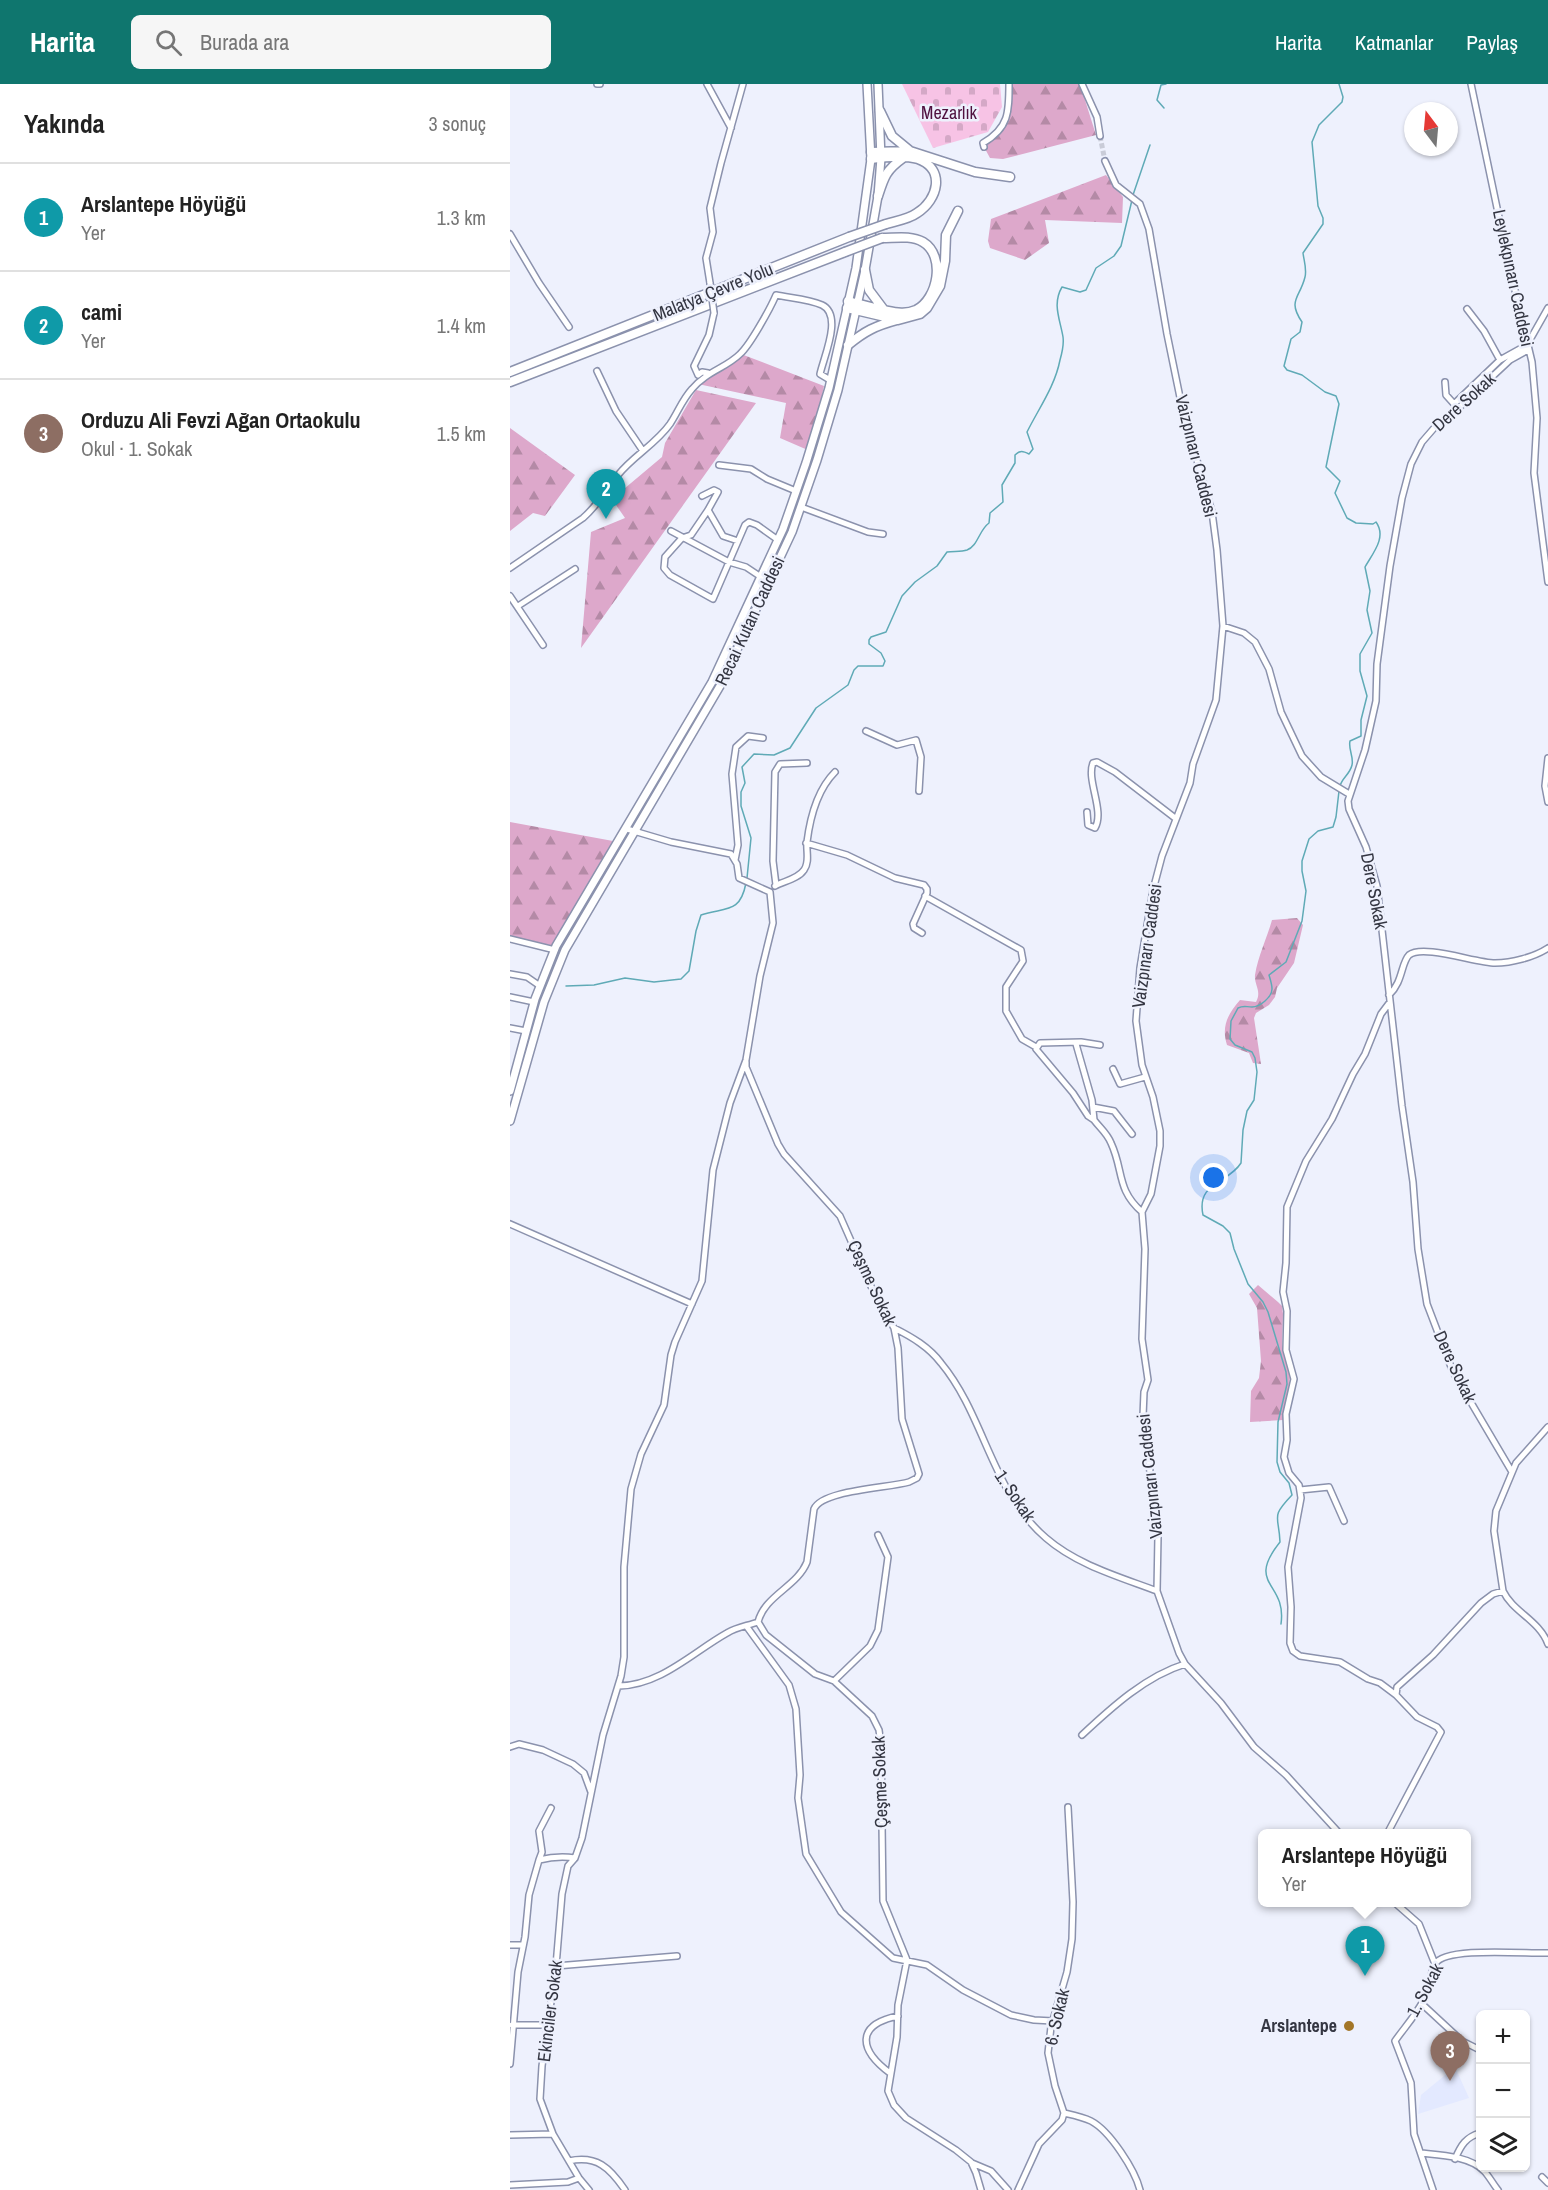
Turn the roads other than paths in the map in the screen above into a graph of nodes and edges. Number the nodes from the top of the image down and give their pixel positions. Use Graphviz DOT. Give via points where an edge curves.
graph roads {
  1 [pos="707,84"];
  2 [pos="743,84"];
  3 [pos="867,84"];
  4 [pos="878,84"];
  5 [pos="1009,84"];
  6 [pos="1082,84"];
  7 [pos="1472,84"];
  8 [pos="880,111"];
  9 [pos="731,128"];
  10 [pos="1100,136"];
  11 [pos="984,147"];
  12 [pos="907,154"];
  13 [pos="876,155"];
  14 [pos="1105,161"];
  15 [pos="1010,177"];
  16 [pos="878,196"];
  17 [pos="958,211"];
  18 [pos="510,234"];
  19 [pos="865,270"];
  20 [pos="852,306"];
  21 [pos="1548,308"];
  22 [pos="1467,309"];
  23 [pos="884,310"];
  24 [pos="898,320"];
  25 [pos="569,327"];
  26 [pos="848,345"];
  27 [pos="1528,347"];
  28 [pos="1500,360"];
  29 [pos="597,371"];
  30 [pos="510,372"];
  31 [pos="708,373"];
  32 [pos="830,380"];
  33 [pos="510,382"];
  34 [pos="1445,382"];
  35 [pos="1456,406"];
  36 [pos="643,451"];
  37 [pos="719,465"];
  38 [pos="796,491"];
  39 [pos="702,496"];
  40 [pos="801,507"];
  41 [pos="708,510"];
  42 [pos="671,531"];
  43 [pos="883,534"];
  44 [pos="682,538"];
  45 [pos="778,540"];
  46 [pos="738,541"];
  47 [pos="729,562"];
  48 [pos="510,568"];
  49 [pos="574,569"];
  50 [pos="761,577"];
  51 [pos="1548,582"];
  52 [pos="510,596"];
  53 [pos="518,606"];
  54 [pos="1223,626"];
  55 [pos="543,645"];
  56 [pos="866,731"];
  57 [pos="763,738"];
  58 [pos="1548,758"];
  59 [pos="807,763"];
  60 [pos="835,772"];
  61 [pos="919,791"];
  62 [pos="1349,794"];
  63 [pos="1548,802"];
  64 [pos="1087,812"];
  65 [pos="1175,818"];
  66 [pos="627,829"];
  67 [pos="636,832"];
  68 [pos="807,843"];
  69 [pos="735,860"];
  70 [pos="776,885"];
  71 [pos="770,892"];
  72 [pos="925,896"];
  73 [pos="922,933"];
  74 [pos="510,939"];
  75 [pos="1548,948"];
  76 [pos="555,950"];
  77 [pos="510,974"];
  78 [pos="540,986"];
  79 [pos="510,997"];
  80 [pos="1389,999"];
  81 [pos="534,1002"];
  82 [pos="510,1028"];
  83 [pos="526,1031"];
  84 [pos="1076,1044"];
  85 [pos="1100,1045"];
  86 [pos="1036,1047"];
  87 [pos="746,1060"];
  88 [pos="514,1064"];
  89 [pos="1113,1069"];
  90 [pos="1145,1077"];
  91 [pos="511,1086"];
  92 [pos="1093,1107"];
  93 [pos="510,1120"];
  94 [pos="1094,1120"];
  95 [pos="1132,1134"];
  96 [pos="1142,1212"];
  97 [pos="510,1224"];
  98 [pos="692,1304"];
  99 [pos="894,1328"];
  100 [pos="1548,1427"];
  101 [pos="1512,1472"];
  102 [pos="1300,1490"];
  103 [pos="1344,1521"];
  104 [pos="878,1535"];
  105 [pos="1157,1591"];
  106 [pos="1503,1591"];
  107 [pos="758,1622"];
  108 [pos="747,1626"];
  109 [pos="1548,1644"];
  110 [pos="1185,1664"];
  111 [pos="834,1681"];
  112 [pos="619,1686"];
  113 [pos="1396,1695"];
  114 [pos="1082,1734"];
  115 [pos="510,1747"];
  116 [pos="592,1794"];
  117 [pos="1068,1807"];
  118 [pos="551,1809"];
  119 [pos="1336,1829"];
  120 [pos="1389,1829"];
  121 [pos="575,1858"];
  122 [pos="539,1860"];
  123 [pos="1400,1907"];
  124 [pos="510,1945"];
  125 [pos="523,1945"];
  126 [pos="1548,1953"];
  127 [pos="677,1956"];
  128 [pos="907,1960"];
  129 [pos="1435,1964"];
  130 [pos="556,1966"];
  131 [pos="1422,2004"];
  132 [pos="898,2016"];
  133 [pos="1053,2021"];
  134 [pos="512,2025"];
  135 [pos="549,2025"];
  136 [pos="1476,2048"];
  137 [pos="510,2060"];
  138 [pos="510,2064"];
  139 [pos="890,2073"];
  140 [pos="1064,2113"];
  141 [pos="553,2134"];
  142 [pos="510,2135"];
  143 [pos="1476,2135"];
  144 [pos="1421,2154"];
  145 [pos="1455,2159"];
  146 [pos="569,2161"];
  147 [pos="971,2162"];
  148 [pos="1542,2177"];
  149 [pos="579,2178"];
  150 [pos="1548,2183"];
  151 [pos="510,2185"];
  152 [pos="589,2190"];
  153 [pos="625,2190"];
  154 [pos="981,2190"];
  155 [pos="1008,2190"];
  156 [pos="1018,2190"];
  157 [pos="1140,2190"];
  158 [pos="1433,2190"];
  159 [pos="1498,2190"];
  1 -- 9 [label="street"];
  2 -- 9 [label="street"];
  3 -- 13 [label="main road, Recai Kutan Caddesi"];
  4 -- 8 [label="main road, Recai Kutan Caddesi"];
  5 -- 11 [label="street" via="1006,120 983,143"];
  6 -- 10 [label="street" via="1097,117"];
  7 -- 27 [label="street, Leylekpınarı Caddesi"];
  8 -- 12 [label="highway" via="892,136"];
  8 -- 13 [label="main road, Recai Kutan Caddesi"];
  9 -- 31 [label="street, bridge" via="710,208 713,232 706,258 714,313 709,335 694,366 698,375"];
  12 -- 13 [label="highway"];
  12 -- 15 [label="highway"];
  12 -- 16 [label="highway" via="891,166"];
  12 -- 30 [label="highway, Malatya Çevre Yolu, bridge" via="927,165 937,184 933,199 916,214"];
  13 -- 16 [label="main road, Recai Kutan Caddesi"];
  13 -- 20 [label="main road, Recai Kutan Caddesi"];
  14 -- 54 [label="street, Vaizpınarı Caddesi" via="1116,185 1140,204 1149,229 1183,412 1212,512"];
  16 -- 19 [label="main road, Recai Kutan Caddesi"];
  17 -- 24 [label="highway" via="946,235 940,286 933,302 920,314"];
  18 -- 25 [label="street"];
  19 -- 20 [label="main road, Recai Kutan Caddesi"];
  19 -- 23 [label="highway" via="869,290"];
  20 -- 23 [label="highway"];
  20 -- 24 [label="highway"];
  20 -- 26 [label="main road, Recai Kutan Caddesi"];
  20 -- 32 [label="main road, Recai Kutan Caddesi"];
  21 -- 27 [label="street"];
  22 -- 28 [label="street"];
  23 -- 33 [label="highway, Malatya Çevre Yolu, bridge" via="915,310 928,298 937,276 932,251 924,243 911,237 882,238"];
  24 -- 26 [label="highway" via="876,325"];
  26 -- 40 [label="main road, Recai Kutan Caddesi"];
  27 -- 28 [label="street"];
  27 -- 35 [label="street, Dere Sokak"];
  27 -- 51 [label="street, Leylekpınarı Caddesi" via="1537,418 1536,489"];
  28 -- 35 [label="street"];
  29 -- 36 [label="street" via="616,411"];
  31 -- 32 [label="street" via="741,354 776,296 821,304 828,309 833,325 820,374"];
  31 -- 36 [label="street" via="680,403 662,433"];
  32 -- 38 [label="main road, Recai Kutan Caddesi"];
  34 -- 35 [label="street" via="1446,395"];
  35 -- 62 [label="street, Dere Sokak" via="1422,442 1407,476 1390,566 1376,701 1365,750"];
  36 -- 48 [label="street" via="583,518"];
  37 -- 38 [label="street" via="751,469"];
  38 -- 45 [label="main road, Recai Kutan Caddesi"];
  39 -- 41 [label="street" via="718,492"];
  40 -- 43 [label="street"];
  40 -- 67 [label="main road, Recai Kutan Caddesi" via="720,686"];
  41 -- 44 [label="street" via="691,535"];
  41 -- 46 [label="street" via="723,536"];
  42 -- 44 [label="street"];
  44 -- 47 [label="street"];
  44 -- 47 [label="street" via="665,557 664,568 709,598 717,592"];
  45 -- 46 [label="street" via="749,522"];
  45 -- 50 [label="main road, Recai Kutan Caddesi"];
  46 -- 47 [label="street"];
  47 -- 50 [label="street"];
  49 -- 53 [label="street"];
  50 -- 66 [label="main road, Recai Kutan Caddesi" via="712,682"];
  52 -- 53 [label="street"];
  53 -- 55 [label="street"];
  54 -- 62 [label="street" via="1244,633 1255,642 1302,756 1317,773"];
  54 -- 65 [label="street, Vaizpınarı Caddesi" via="1216,700"];
  56 -- 61 [label="street" via="897,745 916,740 921,757"];
  57 -- 69 [label="street" via="748,736 736,747 732,774 738,845"];
  58 -- 63 [label="street"];
  59 -- 70 [label="street" via="780,764 775,772"];
  60 -- 68 [label="street" via="818,798"];
  62 -- 80 [label="street, Dere Sokak" via="1349,809 1377,886"];
  64 -- 65 [label="street" via="1088,825 1095,828 1096,791 1091,769 1097,762"];
  65 -- 90 [label="street, Vaizpınarı Caddesi" via="1154,890 1140,968 1136,1021"];
  66 -- 67 [label="street"];
  66 -- 76 [label="main road, Recai Kutan Caddesi"];
  67 -- 69 [label="street" via="725,852"];
  67 -- 93 [label="main road, Recai Kutan Caddesi" via="565,950 544,1002"];
  68 -- 70 [label="street" via="805,869"];
  68 -- 72 [label="street" via="923,885 927,889"];
  69 -- 71 [label="street" via="739,878"];
  70 -- 71 [label="street"];
  71 -- 87 [label="street, Ekinciler Sokak" via="773,923"];
  72 -- 73 [label="street" via="913,924"];
  72 -- 86 [label="street" via="1021,950 1023,961 1006,987 1006,1011 1022,1039"];
  74 -- 76 [label="street"];
  75 -- 80 [label="street" via="1532,956 1496,963 1414,952 1407,958 1399,984"];
  76 -- 78 [label="main road, Recai Kutan Caddesi"];
  77 -- 78 [label="street" via="527,977"];
  78 -- 81 [label="main road, Recai Kutan Caddesi"];
  79 -- 81 [label="street"];
  80 -- 101 [label="street, Dere Sokak" via="1427,1304 1453,1372"];
  80 -- 102 [label="street" via="1332,1119 1306,1161 1287,1207 1283,1292 1287,1311 1286,1350 1294,1379 1287,1408 1284,1457"];
  81 -- 83 [label="main road, Recai Kutan Caddesi"];
  82 -- 83 [label="street"];
  83 -- 88 [label="main road, Recai Kutan Caddesi"];
  84 -- 85 [label="street"];
  84 -- 86 [label="street" via="1040,1043"];
  84 -- 92 [label="street"];
  86 -- 94 [label="street"];
  87 -- 98 [label="street, Ekinciler Sokak" via="717,1152 704,1272"];
  87 -- 99 [label="street, Çeşme Sokak" via="778,1144 840,1216"];
  88 -- 91 [label="main road, Recai Kutan Caddesi"];
  89 -- 90 [label="street" via="1120,1084"];
  90 -- 96 [label="street, Vaizpınarı Caddesi" via="1156,1109 1160,1146 1151,1194"];
  92 -- 94 [label="street"];
  92 -- 95 [label="street" via="1114,1112"];
  94 -- 96 [label="street" via="1113,1145 1128,1198"];
  96 -- 105 [label="street, Vaizpınarı Caddesi" via="1142,1339 1148,1380 1143,1416 1158,1536"];
  97 -- 98 [label="street"];
  98 -- 112 [label="street, Ekinciler Sokak" via="671,1355 664,1405 641,1454 631,1489 624,1567 624,1657"];
  99 -- 105 [label="street, 1. Sokak" via="928,1350 947,1371 1002,1483 1041,1533 1087,1563"];
  99 -- 107 [label="street, Çeşme Sokak" via="902,1419 919,1476 903,1484 839,1495 818,1503 804,1570 773,1599"];
  100 -- 101 [label="street"];
  101 -- 106 [label="street" via="1494,1520"];
  102 -- 103 [label="street" via="1329,1487"];
  102 -- 113 [label="street" via="1288,1567 1291,1647 1303,1657 1347,1665"];
  104 -- 111 [label="street" via="888,1564 878,1630 870,1646"];
  105 -- 110 [label="street, Vaizpınarı Caddesi"];
  106 -- 109 [label="street" via="1507,1600 1539,1628"];
  106 -- 113 [label="street" via="1481,1603 1397,1687"];
  107 -- 108 [label="street"];
  107 -- 111 [label="street, Çeşme Sokak" via="766,1635 815,1674"];
  108 -- 112 [label="street" via="728,1632 659,1674"];
  108 -- 128 [label="street" via="789,1685 795,1703 798,1798 806,1854 841,1912 888,1956"];
  110 -- 114 [label="street" via="1155,1677"];
  110 -- 119 [label="street, Vaizpınarı Caddesi" via="1254,1747"];
  111 -- 128 [label="street, Çeşme Sokak" via="872,1716 880,1734 881,1891 886,1913"];
  112 -- 116 [label="street, Ekinciler Sokak" via="603,1735"];
  113 -- 120 [label="street" via="1417,1717 1437,1726 1442,1734"];
  115 -- 116 [label="street" via="519,1744 543,1750 573,1764 584,1773"];
  116 -- 121 [label="street, Ekinciler Sokak"];
  117 -- 133 [label="street, 6. Sokak" via="1072,1940"];
  118 -- 122 [label="street" via="539,1831"];
  121 -- 122 [label="street"];
  121 -- 130 [label="street, Ekinciler Sokak" via="568,1866 562,1894"];
  122 -- 125 [label="street" via="529,1895"];
  123 -- 129 [label="street" via="1419,1924"];
  124 -- 125 [label="street"];
  125 -- 134 [label="street"];
  126 -- 129 [label="street, 1. Sokak" via="1470,1952 1448,1955"];
  127 -- 130 [label="street"];
  128 -- 132 [label="street"];
  128 -- 133 [label="street" via="927,1965 963,1990 1011,2015"];
  129 -- 131 [label="street, 1. Sokak"];
  130 -- 135 [label="street, Ekinciler Sokak"];
  131 -- 136 [label="street" via="1461,2041"];
  131 -- 144 [label="street, 1. Sokak" via="1395,2041 1411,2083 1412,2125"];
  132 -- 139 [label="street"];
  132 -- 139 [label="street" via="876,2023 866,2039 870,2054"];
  133 -- 140 [label="street, 6. Sokak" via="1049,2061"];
  134 -- 135 [label="street"];
  134 -- 137 [label="street"];
  135 -- 141 [label="street, Ekinciler Sokak" via="540,2099"];
  137 -- 138 [label="street"];
  139 -- 147 [label="street" via="890,2098 906,2118"];
  140 -- 156 [label="street" via="1039,2144"];
  140 -- 157 [label="street" via="1101,2128 1133,2172"];
  141 -- 142 [label="street"];
  141 -- 146 [label="street, Ekinciler Sokak"];
  143 -- 145 [label="street" via="1462,2144"];
  144 -- 145 [label="street"];
  144 -- 158 [label="street, 1. Sokak"];
  145 -- 159 [label="street" via="1480,2167"];
  146 -- 149 [label="street, Ekinciler Sokak"];
  146 -- 153 [label="street" via="593,2160 612,2173"];
  147 -- 154 [label="street"];
  147 -- 155 [label="street" via="991,2171"];
  148 -- 150 [label="street"];
  149 -- 151 [label="street"];
  149 -- 152 [label="street, Ekinciler Sokak"];
}
